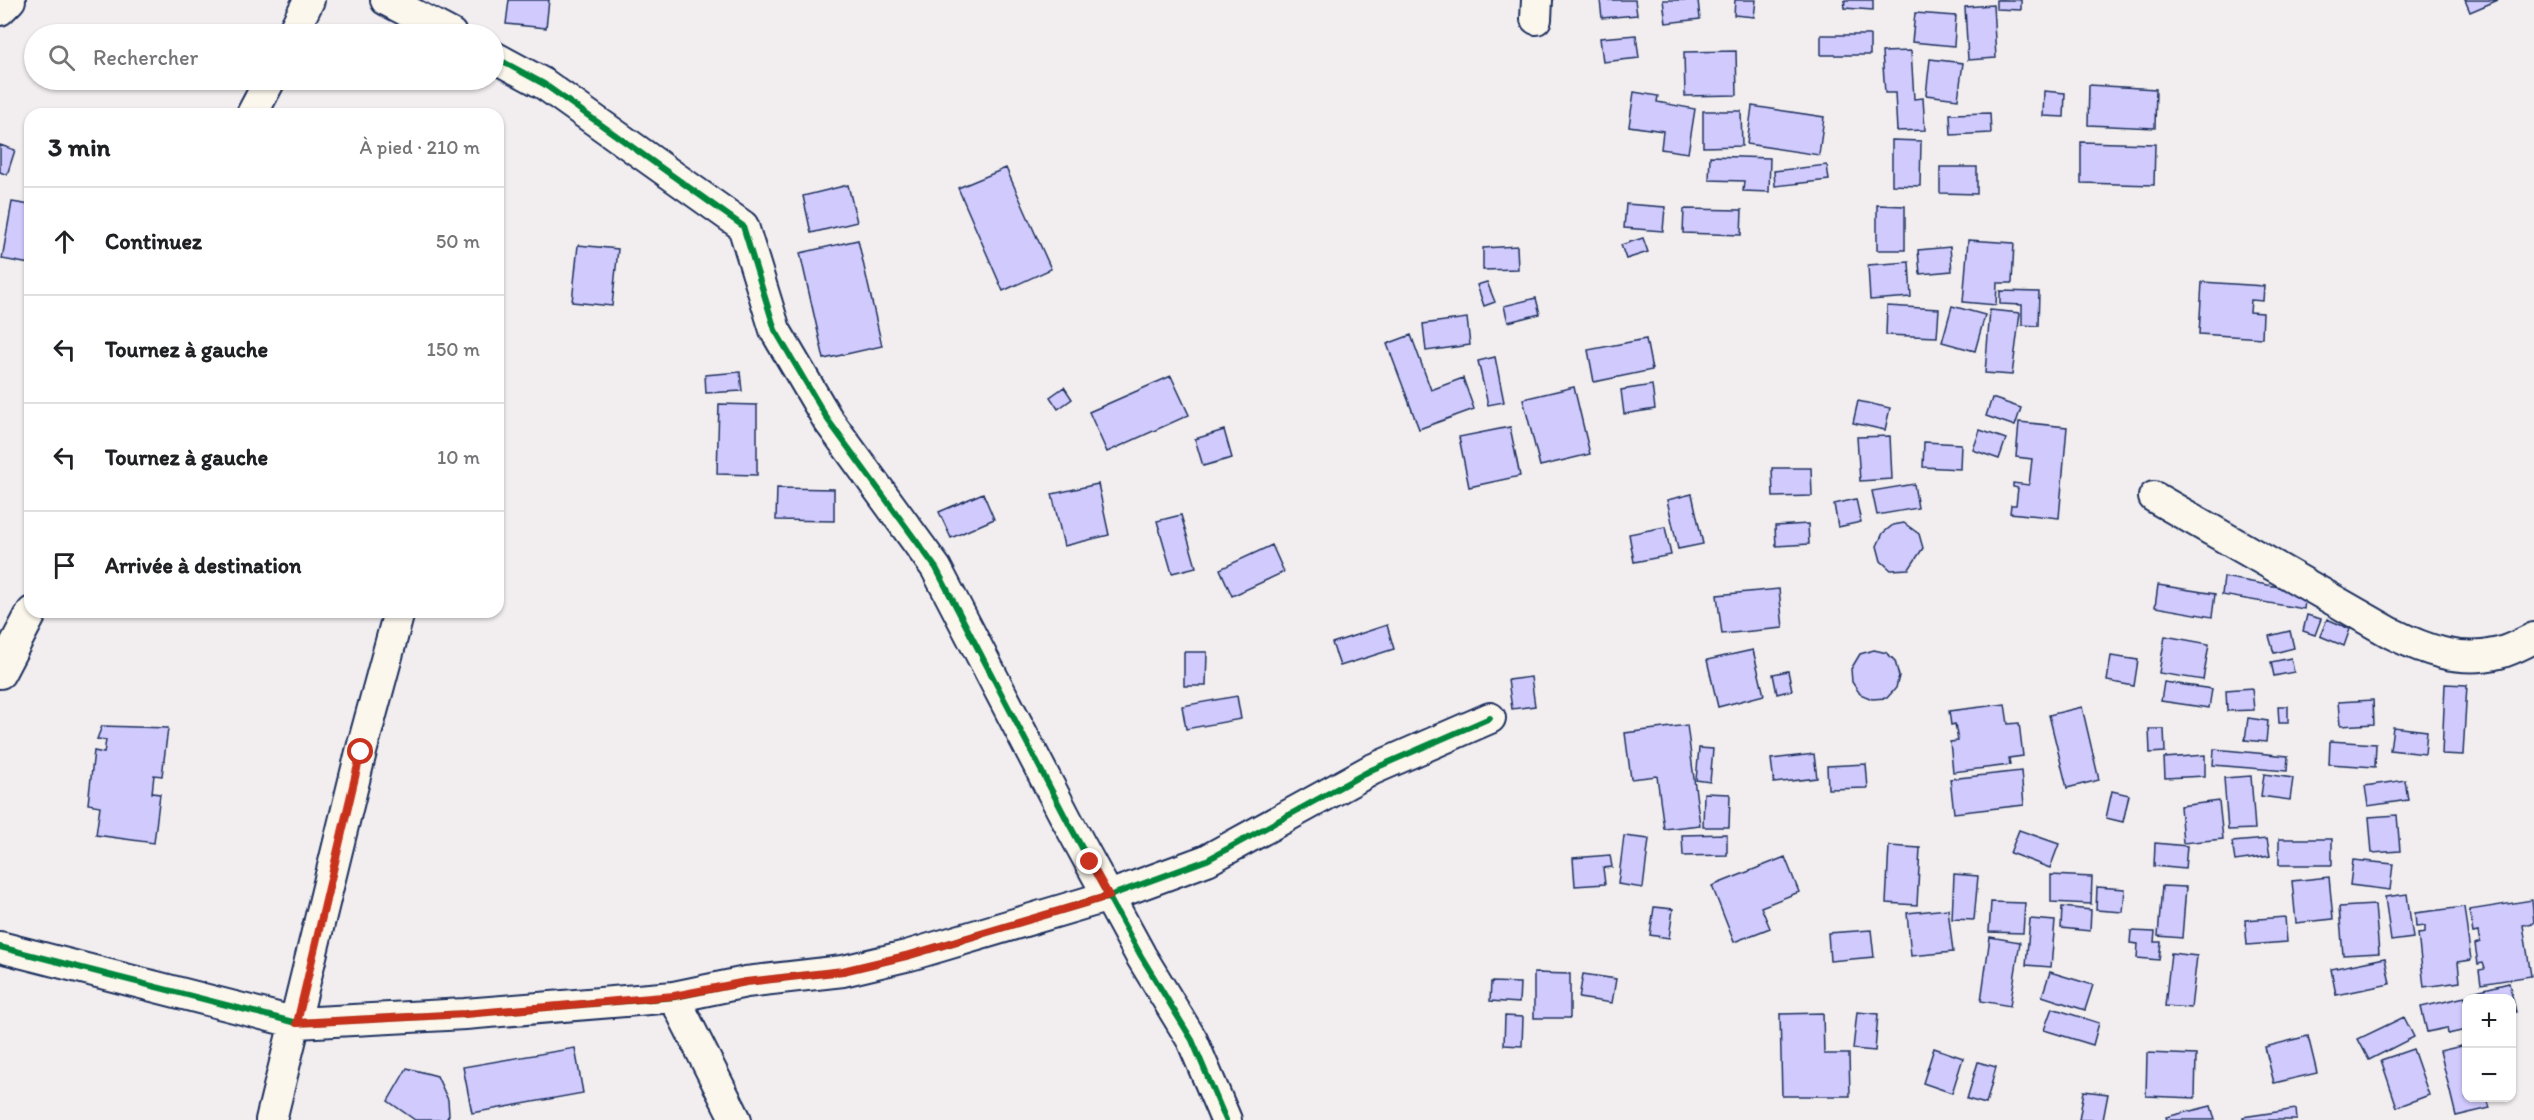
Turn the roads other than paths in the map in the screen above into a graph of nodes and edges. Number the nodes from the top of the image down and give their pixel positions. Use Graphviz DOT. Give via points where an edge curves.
graph roads {
  1 [pos="10,0"];
  2 [pos="309,0"];
  3 [pos="386,0"];
  4 [pos="0,10"];
  5 [pos="297,24"];
  6 [pos="432,24"];
  7 [pos="504,62"];
  8 [pos="265,90"];
  9 [pos="255,108"];
  10 [pos="2154,497"];
  11 [pos="29,618"];
  12 [pos="397,618"];
  13 [pos="2534,638"];
  14 [pos="0,673"];
  15 [pos="1490,718"];
  16 [pos="1109,896"];
  17 [pos="0,947"];
  18 [pos="674,996"];
  19 [pos="297,1023"];
  20 [pos="271,1120"];
  21 [pos="736,1120"];
  22 [pos="1226,1120"];
  1 -- 4 [label="street"];
  2 -- 5 [label="street"];
  3 -- 6 [label="street"];
  7 -- 16 [label="street" via="544,84 743,225 775,330 828,420 936,568"];
  8 -- 9 [label="street"];
  10 -- 13 [label="street" via="2428,651 2458,656 2499,653"];
  11 -- 14 [label="street"];
  12 -- 19 [label="street" via="361,752"];
  15 -- 16 [label="street" via="1371,770 1207,860"];
  16 -- 18 [label="street" via="875,964"];
  16 -- 22 [label="street" via="1192,1040"];
  17 -- 19 [label="street"];
  18 -- 19 [label="street" via="465,1014"];
  18 -- 21 [label="street"];
  19 -- 20 [label="street"];
}
